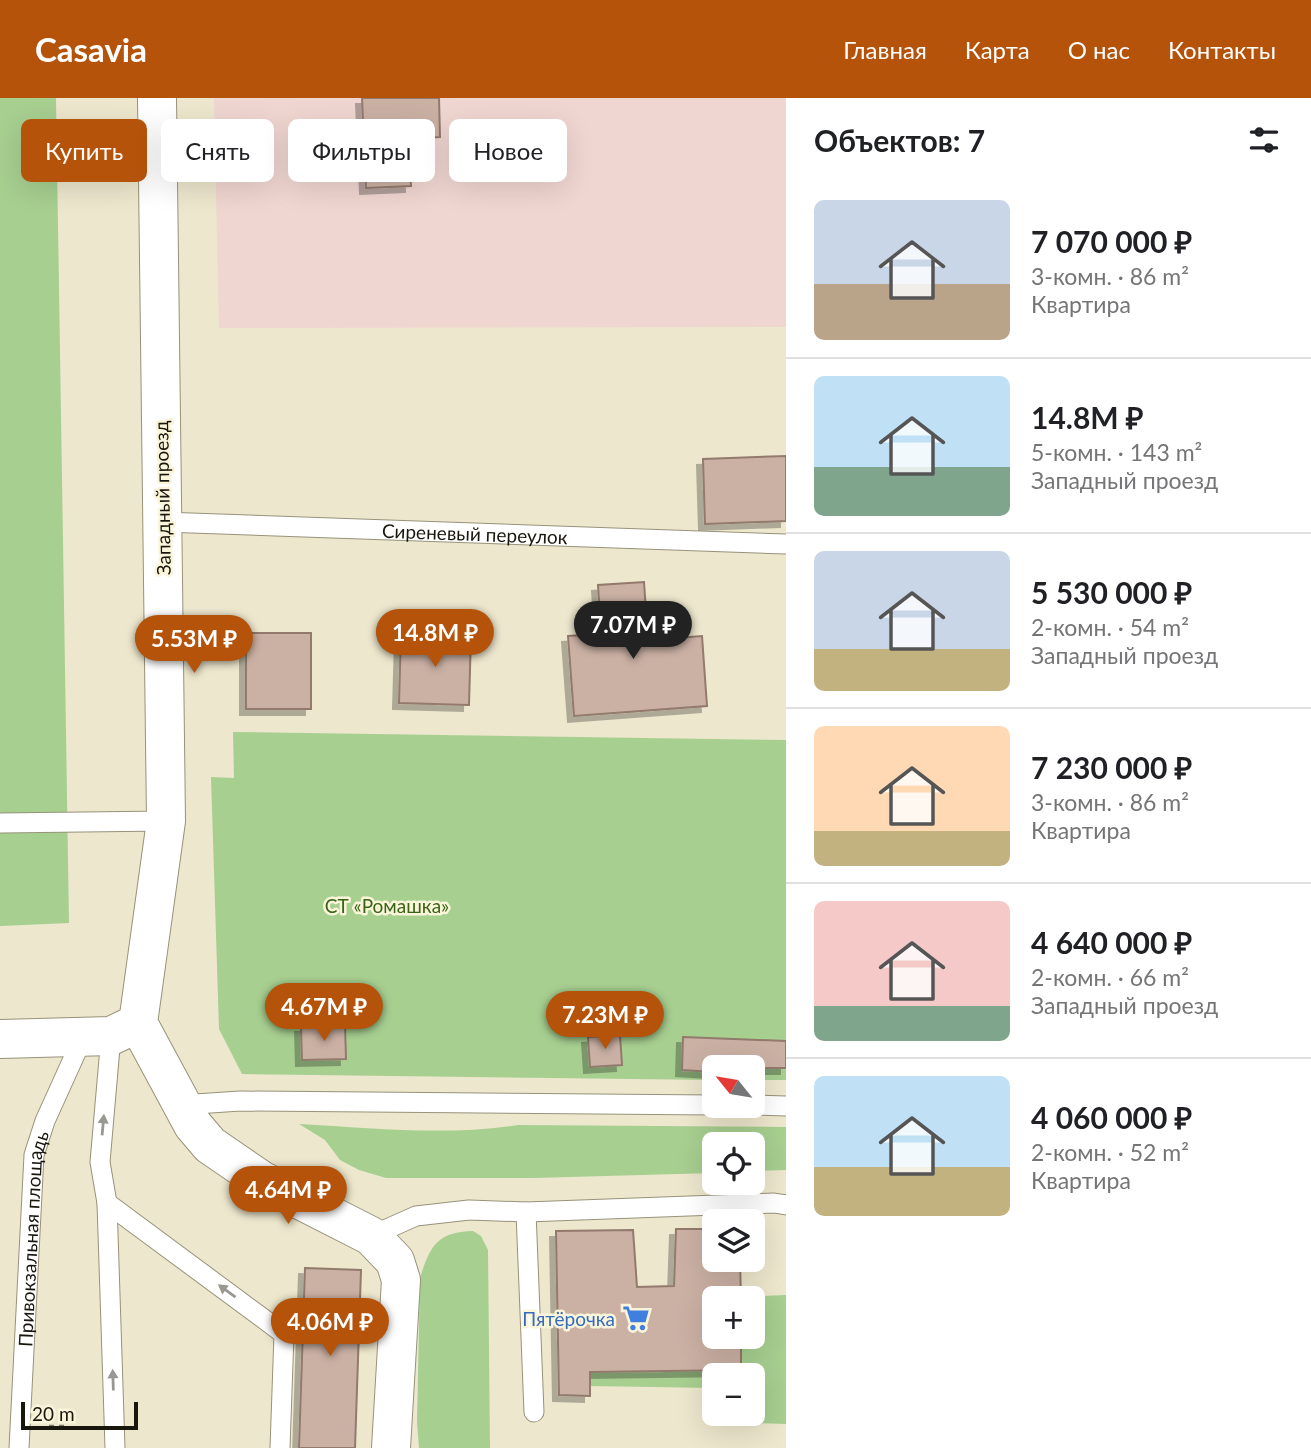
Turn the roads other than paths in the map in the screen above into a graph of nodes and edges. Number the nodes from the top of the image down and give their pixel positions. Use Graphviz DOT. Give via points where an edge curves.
graph roads {
  1 [pos="157,98"];
  2 [pos="162,522"];
  3 [pos="786,544"];
  4 [pos="166,821"];
  5 [pos="0,823"];
  6 [pos="111,1032"];
  7 [pos="0,1039"];
  8 [pos="181,1105"];
  9 [pos="702,1105"];
  10 [pos="765,1105"];
  11 [pos="786,1105"];
  12 [pos="107,1203"];
  13 [pos="786,1205"];
  14 [pos="526,1212"];
  15 [pos="372,1236"];
  16 [pos="534,1412"];
  17 [pos="280,1438"];
  18 [pos="19,1448"];
  19 [pos="115,1448"];
  20 [pos="391,1448"];
  1 -- 2 [label="street, Западный проезд"];
  2 -- 3 [label="lane, Сиреневый переулок"];
  2 -- 4 [label="street, Западный проезд"];
  4 -- 5 [label="lane"];
  4 -- 6 [label="street, Западный проезд"];
  6 -- 7 [label="street"];
  6 -- 8 [label="street"];
  12 -- 6 [label="lane, one-way" via="100,1162"];
  6 -- 18 [label="lane, Привокзальная площадь" via="45,1121 34,1155"];
  8 -- 9 [label="lane" via="240,1101"];
  8 -- 15 [label="street" via="210,1145 235,1164"];
  10 -- 11 [label="lane"];
  17 -- 12 [label="lane, one-way" via="284,1334"];
  19 -- 12 [label="lane, one-way"];
  13 -- 14 [label="lane"];
  14 -- 15 [label="lane" via="469,1210 416,1216"];
  14 -- 16 [label="lane"];
  15 -- 20 [label="street" via="396,1261 401,1280"];
}
